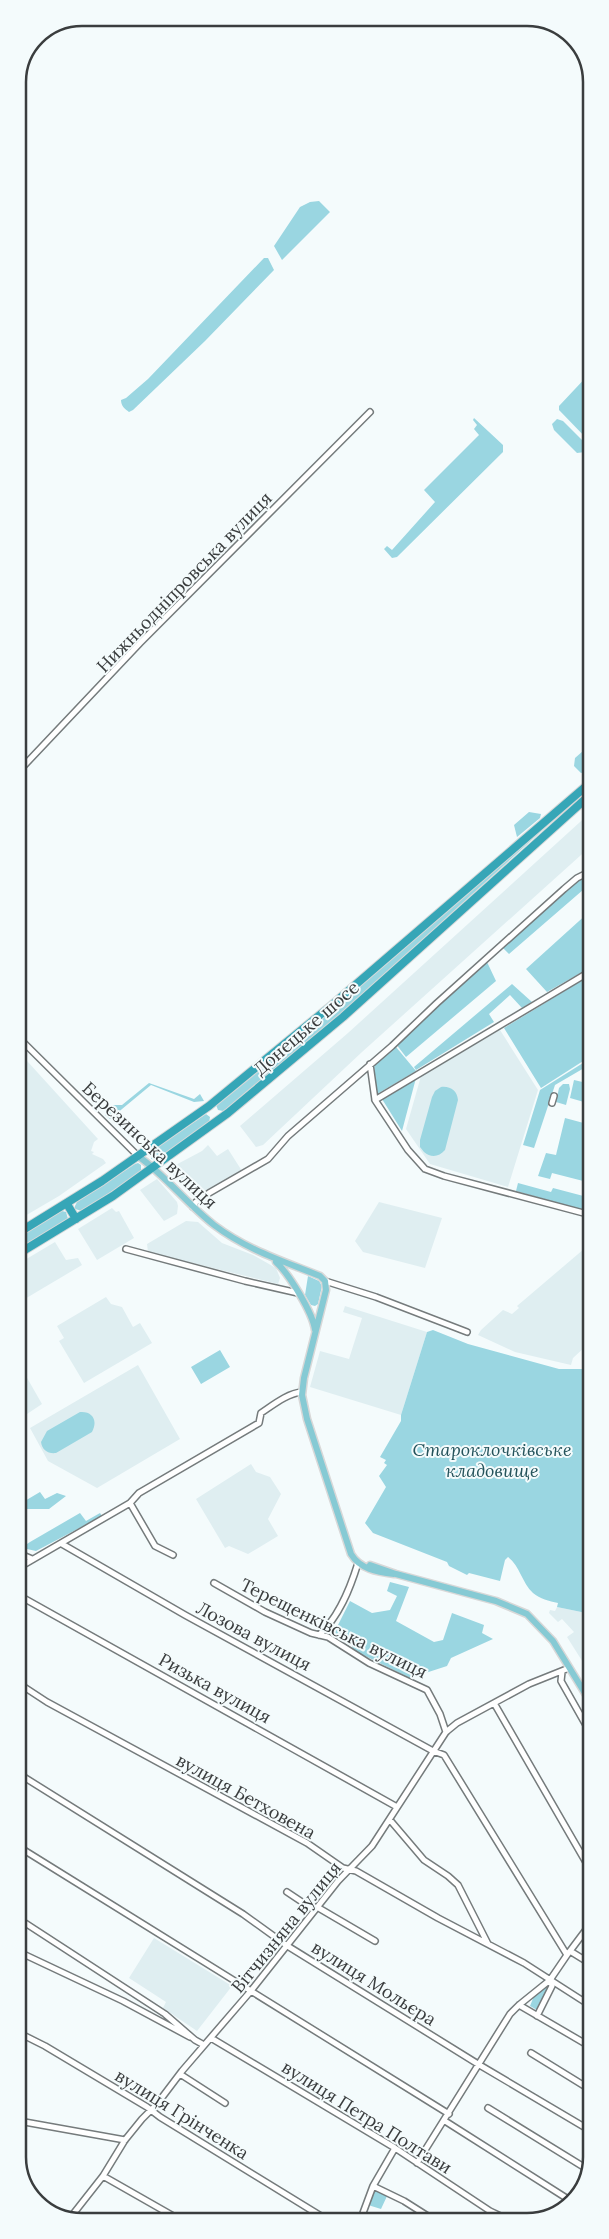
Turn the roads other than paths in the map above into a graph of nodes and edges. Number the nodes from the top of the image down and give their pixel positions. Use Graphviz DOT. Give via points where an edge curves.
graph roads {
  1 [pos="370,412"];
  2 [pos="26,764"];
  3 [pos="583,789"];
  4 [pos="583,801"];
  5 [pos="583,875"];
  6 [pos="583,976"];
  7 [pos="26,1045"];
  8 [pos="370,1064"];
  9 [pos="554,1096"];
  10 [pos="375,1100"];
  11 [pos="552,1103"];
  12 [pos="209,1106"];
  13 [pos="220,1120"];
  14 [pos="138,1156"];
  15 [pos="154,1168"];
  16 [pos="67,1204"];
  17 [pos="193,1207"];
  18 [pos="583,1213"];
  19 [pos="76,1219"];
  20 [pos="26,1228"];
  21 [pos="26,1249"];
  22 [pos="126,1249"];
  23 [pos="273,1259"];
  24 [pos="298,1268"];
  25 [pos="325,1281"];
  26 [pos="292,1282"];
  27 [pos="298,1293"];
  28 [pos="323,1304"];
  29 [pos="306,1306"];
  30 [pos="467,1332"];
  31 [pos="316,1333"];
  32 [pos="302,1392"];
  33 [pos="130,1502"];
  34 [pos="348,1543"];
  35 [pos="62,1544"];
  36 [pos="173,1555"];
  37 [pos="26,1556"];
  38 [pos="32,1559"];
  39 [pos="26,1563"];
  40 [pos="358,1563"];
  41 [pos="394,1574"];
  42 [pos="214,1583"];
  43 [pos="26,1599"];
  44 [pos="320,1634"];
  45 [pos="569,1668"];
  46 [pos="562,1672"];
  47 [pos="26,1688"];
  48 [pos="583,1690"];
  49 [pos="494,1703"];
  50 [pos="583,1720"];
  51 [pos="446,1732"];
  52 [pos="433,1751"];
  53 [pos="26,1779"];
  54 [pos="397,1807"];
  55 [pos="390,1820"];
  56 [pos="26,1851"];
  57 [pos="583,1857"];
  58 [pos="349,1869"];
  59 [pos="287,1892"];
  60 [pos="316,1909"];
  61 [pos="26,1924"];
  62 [pos="583,1933"];
  63 [pos="375,1941"];
  64 [pos="488,1944"];
  65 [pos="286,1945"];
  66 [pos="568,1953"];
  67 [pos="26,1955"];
  68 [pos="583,1960"];
  69 [pos="550,1980"];
  70 [pos="250,1992"];
  71 [pos="583,2001"];
  72 [pos="519,2005"];
  73 [pos="537,2016"];
  74 [pos="26,2036"];
  75 [pos="211,2038"];
  76 [pos="195,2040"];
  77 [pos="583,2042"];
  78 [pos="204,2045"];
  79 [pos="531,2052"];
  80 [pos="478,2064"];
  81 [pos="180,2074"];
  82 [pos="583,2084"];
  83 [pos="225,2103"];
  84 [pos="488,2108"];
  85 [pos="150,2111"];
  86 [pos="449,2114"];
  87 [pos="26,2121"];
  88 [pos="445,2121"];
  89 [pos="583,2126"];
  90 [pos="125,2140"];
  91 [pos="395,2148"];
  92 [pos="417,2163"];
  93 [pos="582,2166"];
  94 [pos="103,2176"];
  95 [pos="373,2186"];
  96 [pos="565,2197"];
  97 [pos="74,2212"];
  98 [pos="168,2213"];
  99 [pos="316,2213"];
  100 [pos="363,2213"];
  101 [pos="423,2213"];
  102 [pos="496,2213"];
  1 -- 2 [label="street, Нижньодніпровська вулиця" via="140,643"];
  3 -- 12 [label="highway, Донецьке шосе"];
  4 -- 13 [label="highway, Донецьке шосе" via="342,1017"];
  5 -- 8 [label="street"];
  6 -- 10 [label="street"];
  7 -- 14 [label="street, Березинська вулиця"];
  8 -- 10 [label="street"];
  8 -- 17 [label="street" via="288,1136 268,1159 209,1193"];
  9 -- 11 [label="street"];
  10 -- 18 [label="street" via="408,1150 425,1169"];
  12 -- 13 [label="highway"];
  12 -- 14 [label="highway, Донецьке шосе"];
  13 -- 15 [label="highway, Донецьке шосе"];
  14 -- 15 [label="main road, Березинська вулиця"];
  14 -- 16 [label="highway, Донецьке шосе"];
  15 -- 17 [label="main road, Березинська вулиця"];
  15 -- 19 [label="highway, Донецьке шосе"];
  16 -- 19 [label="highway"];
  16 -- 20 [label="highway, Донецьке шосе"];
  17 -- 23 [label="main road, Березинська вулиця" via="223,1232"];
  19 -- 21 [label="highway, Донецьке шосе"];
  22 -- 27 [label="street"];
  23 -- 24 [label="main road, Березинська вулиця"];
  23 -- 26 [label="main road, Березинська вулиця"];
  24 -- 25 [label="main road, Березинська вулиця"];
  24 -- 26 [label="main road" via="291,1274"];
  25 -- 28 [label="main road"];
  25 -- 30 [label="street, Березинська вулиця"];
  26 -- 27 [label="main road, Березинська вулиця"];
  27 -- 29 [label="main road, Березинська вулиця"];
  28 -- 29 [label="main road" via="315,1309"];
  28 -- 31 [label="main road"];
  29 -- 31 [label="main road, Березинська вулиця"];
  31 -- 32 [label="main road"];
  32 -- 33 [label="street" via="261,1413 259,1423 139,1493"];
  32 -- 34 [label="main road" via="307,1419"];
  33 -- 35 [label="street"];
  33 -- 36 [label="street" via="155,1546"];
  34 -- 40 [label="main road"];
  34 -- 41 [label="main road" via="360,1560"];
  35 -- 38 [label="street"];
  35 -- 52 [label="street, Лозова вулиця"];
  37 -- 38 [label="street"];
  38 -- 39 [label="street"];
  40 -- 41 [label="main road"];
  40 -- 44 [label="street" via="337,1613"];
  41 -- 45 [label="main road" via="496,1601 527,1614 548,1635"];
  42 -- 44 [label="street, Терещенківська вулиця" via="264,1612"];
  43 -- 54 [label="street, Ризька вулиця"];
  44 -- 51 [label="street, Терещенківська вулиця" via="369,1663 428,1690"];
  45 -- 46 [label="street, Вітчизняна вулиця"];
  45 -- 48 [label="main road"];
  46 -- 49 [label="street, Вітчизняна вулиця" via="529,1684"];
  46 -- 50 [label="street" via="561,1681"];
  47 -- 58 [label="street, вулиця Бетховена"];
  49 -- 51 [label="street, Вітчизняна вулиця"];
  49 -- 57 [label="street"];
  51 -- 52 [label="street, Вітчизняна вулиця"];
  52 -- 54 [label="street, Вітчизняна вулиця"];
  52 -- 66 [label="street, Лозова вулиця" via="444,1755"];
  53 -- 65 [label="street, вулиця Мольєра" via="243,1914"];
  54 -- 55 [label="street, Вітчизняна вулиця"];
  55 -- 58 [label="street, Вітчизняна вулиця" via="372,1846"];
  55 -- 64 [label="street" via="424,1860 458,1885"];
  56 -- 70 [label="street"];
  58 -- 60 [label="street, Вітчизняна вулиця"];
  58 -- 64 [label="street, вулиця Бетховена"];
  59 -- 60 [label="street"];
  60 -- 63 [label="street"];
  60 -- 65 [label="street, Вітчизняна вулиця"];
  61 -- 76 [label="street" via="158,2009"];
  62 -- 66 [label="street"];
  64 -- 69 [label="street, вулиця Бетховена"];
  65 -- 70 [label="street, Вітчизняна вулиця"];
  65 -- 80 [label="street, вулиця Мольєра"];
  66 -- 68 [label="street"];
  66 -- 69 [label="street"];
  67 -- 76 [label="street"];
  69 -- 71 [label="street, вулиця Бетховена"];
  69 -- 72 [label="street"];
  69 -- 73 [label="street" via="552,1986"];
  70 -- 75 [label="street, Вітчизняна вулиця"];
  70 -- 86 [label="street"];
  72 -- 73 [label="street"];
  72 -- 80 [label="street"];
  73 -- 77 [label="street"];
  74 -- 85 [label="street, вулиця Грінченка"];
  75 -- 78 [label="street, Вітчизняна вулиця"];
  75 -- 91 [label="street, вулиця Петра Полтави"];
  76 -- 78 [label="street"];
  78 -- 81 [label="street, Вітчизняна вулиця"];
  79 -- 82 [label="street"];
  80 -- 86 [label="street"];
  80 -- 89 [label="street, вулиця Мольєра"];
  81 -- 83 [label="street"];
  81 -- 85 [label="street, Вітчизняна вулиця"];
  84 -- 93 [label="street"];
  85 -- 90 [label="street, Вітчизняна вулиця"];
  85 -- 99 [label="street, вулиця Грінченка"];
  86 -- 88 [label="street"];
  87 -- 90 [label="street"];
  88 -- 92 [label="street"];
  88 -- 96 [label="street"];
  90 -- 94 [label="street, Вітчизняна вулиця"];
  91 -- 92 [label="street, вулиця Петра Полтави"];
  91 -- 95 [label="street"];
  92 -- 102 [label="street, вулиця Петра Полтави"];
  94 -- 97 [label="street, Вітчизняна вулиця"];
  94 -- 98 [label="street"];
  95 -- 100 [label="street"];
  95 -- 101 [label="street"];
}
